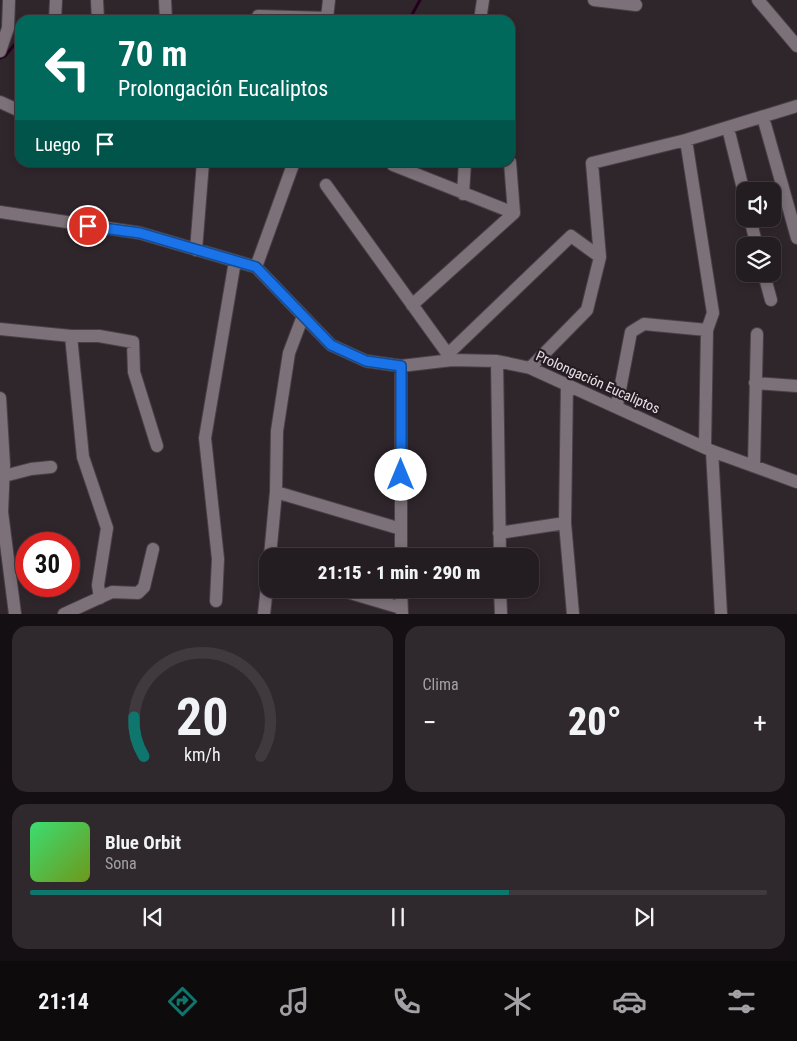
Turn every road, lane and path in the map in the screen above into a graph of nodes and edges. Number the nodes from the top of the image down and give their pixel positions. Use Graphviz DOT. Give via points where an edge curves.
graph roads {
  1 [pos="9,0"];
  2 [pos="56,0"];
  3 [pos="97,0"];
  4 [pos="165,0"];
  5 [pos="328,0"];
  6 [pos="483,0"];
  7 [pos="594,0"];
  8 [pos="758,0"];
  9 [pos="636,5"];
  10 [pos="55,15"];
  11 [pos="98,15"];
  12 [pos="166,15"];
  13 [pos="327,15"];
  14 [pos="481,15"];
  15 [pos="797,46"];
  16 [pos="0,51"];
  17 [pos="0,102"];
  18 [pos="15,109"];
  19 [pos="796,110"];
  20 [pos="763,117"];
  21 [pos="728,128"];
  22 [pos="686,140"];
  23 [pos="203,167"];
  24 [pos="292,167"];
  25 [pos="398,167"];
  26 [pos="466,167"];
  27 [pos="510,167"];
  28 [pos="741,182"];
  29 [pos="326,185"];
  30 [pos="463,194"];
  31 [pos="0,212"];
  32 [pos="514,213"];
  33 [pos="797,238"];
  34 [pos="196,250"];
  35 [pos="600,257"];
  36 [pos="236,261"];
  37 [pos="256,267"];
  38 [pos="766,282"];
  39 [pos="771,300"];
  40 [pos="412,304"];
  41 [pos="303,316"];
  42 [pos="0,329"];
  43 [pos="707,330"];
  44 [pos="757,334"];
  45 [pos="71,336"];
  46 [pos="450,357"];
  47 [pos="497,361"];
  48 [pos="401,366"];
  49 [pos="530,368"];
  50 [pos="567,383"];
  51 [pos="755,383"];
  52 [pos="797,386"];
  53 [pos="0,398"];
  54 [pos="617,406"];
  55 [pos="158,446"];
  56 [pos="709,449"];
  57 [pos="754,465"];
  58 [pos="51,467"];
  59 [pos="4,476"];
  60 [pos="797,482"];
  61 [pos="276,492"];
  62 [pos="565,523"];
  63 [pos="401,529"];
  64 [pos="499,533"];
  65 [pos="153,548"];
  66 [pos="271,548"];
  67 [pos="401,548"];
  68 [pos="500,548"];
  69 [pos="100,598"];
  70 [pos="266,598"];
  71 [pos="364,598"];
  72 [pos="401,598"];
  73 [pos="500,598"];
  74 [pos="216,601"];
  75 [pos="402,611"];
  76 [pos="15,614"];
  77 [pos="64,614"];
  78 [pos="264,614"];
  79 [pos="501,614"];
  80 [pos="573,614"];
  81 [pos="722,614"];
  1 -- 16 [label="street" via="8,28"];
  2 -- 10 [label="street"];
  3 -- 11 [label="street"];
  4 -- 12 [label="street"];
  5 -- 13 [label="street"];
  6 -- 14 [label="street"];
  7 -- 9 [label="street"];
  8 -- 15 [label="street"];
  17 -- 18 [label="street"];
  19 -- 20 [label="street"];
  20 -- 21 [label="street"];
  20 -- 33 [label="street"];
  21 -- 22 [label="street"];
  21 -- 28 [label="street"];
  22 -- 35 [label="street" via="592,163"];
  22 -- 43 [label="street" via="713,313"];
  23 -- 34 [label="street"];
  24 -- 37 [label="street"];
  25 -- 30 [label="street"];
  26 -- 30 [label="street"];
  27 -- 32 [label="street"];
  29 -- 40 [label="street"];
  30 -- 32 [label="street"];
  31 -- 34 [label="street, Prolongación Eucaliptos" via="140,233"];
  32 -- 40 [label="street"];
  34 -- 36 [label="street, Prolongación Eucaliptos"];
  35 -- 46 [label="street" via="571,236"];
  35 -- 49 [label="street" via="587,310"];
  36 -- 37 [label="street, Prolongación Eucaliptos"];
  36 -- 74 [label="street" via="205,438 218,559"];
  37 -- 41 [label="street, Prolongación Eucaliptos"];
  38 -- 39 [label="street"];
  40 -- 46 [label="street"];
  41 -- 48 [label="street, Prolongación Eucaliptos" via="331,345 366,361"];
  41 -- 61 [label="street" via="289,353 276,431"];
  42 -- 45 [label="street"];
  43 -- 54 [label="street" via="644,324 631,332"];
  43 -- 56 [label="street"];
  44 -- 51 [label="street"];
  45 -- 55 [label="street" via="99,336 129,341 134,346 134,372"];
  45 -- 69 [label="street" via="83,457 107,528 98,585"];
  46 -- 47 [label="street, Prolongación Eucaliptos"];
  46 -- 48 [label="street, Prolongación Eucaliptos"];
  47 -- 49 [label="street, Prolongación Eucaliptos"];
  47 -- 64 [label="street"];
  48 -- 63 [label="street"];
  49 -- 50 [label="street, Prolongación Eucaliptos"];
  50 -- 54 [label="street, Prolongación Eucaliptos"];
  50 -- 62 [label="street"];
  51 -- 52 [label="street"];
  51 -- 57 [label="street"];
  53 -- 59 [label="street"];
  54 -- 56 [label="street, Prolongación Eucaliptos"];
  56 -- 57 [label="street, Prolongación Eucaliptos"];
  56 -- 81 [label="street"];
  57 -- 60 [label="street, Prolongación Eucaliptos"];
  58 -- 59 [label="street"];
  59 -- 76 [label="street" via="2,512"];
  61 -- 63 [label="street"];
  61 -- 66 [label="street"];
  62 -- 64 [label="street"];
  62 -- 80 [label="street"];
  63 -- 67 [label="street"];
  64 -- 68 [label="street"];
  65 -- 69 [label="street" via="144,588 138,593 112,592"];
  69 -- 77 [label="street"];
  70 -- 78 [label="street"];
  71 -- 75 [label="street"];
  72 -- 75 [label="street"];
  73 -- 79 [label="street"];
}
